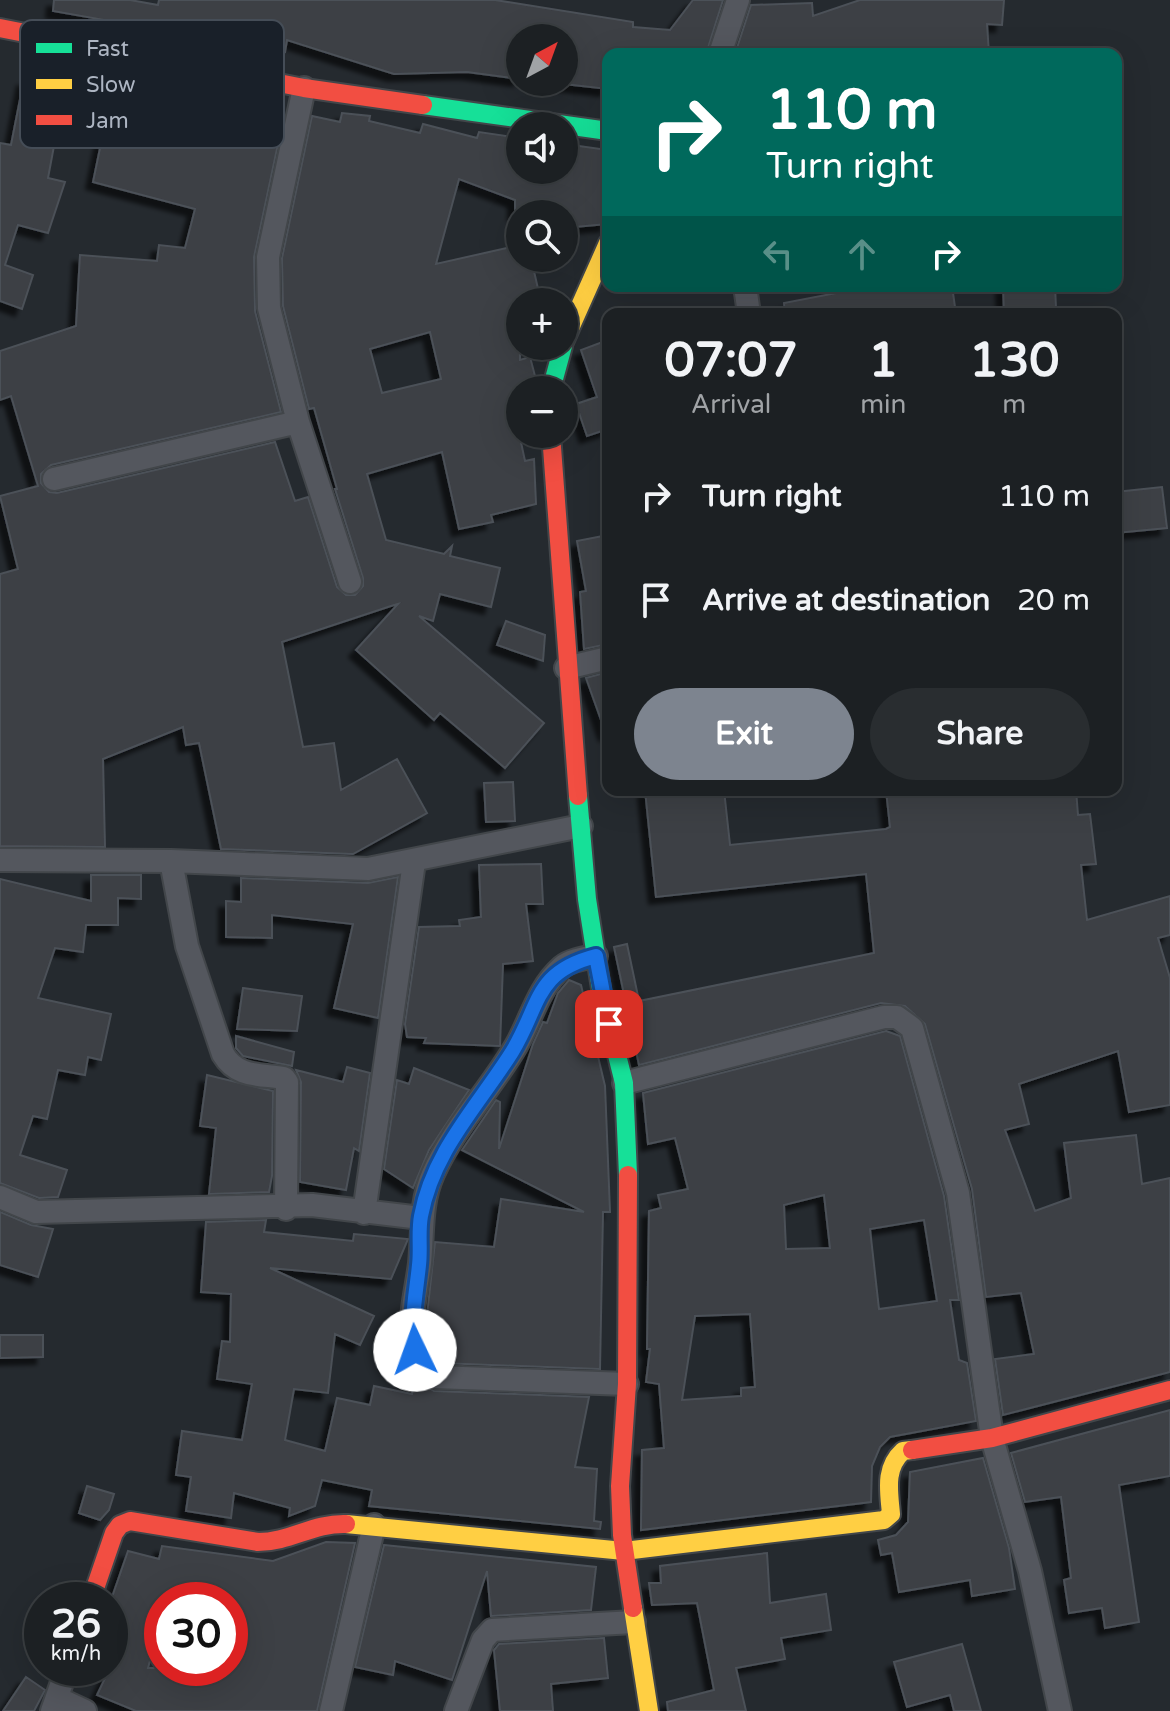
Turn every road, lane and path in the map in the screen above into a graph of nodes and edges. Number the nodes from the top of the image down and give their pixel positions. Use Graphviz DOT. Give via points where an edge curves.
graph roads {
  1 [pos="738,0"];
  2 [pos="0,28"];
  3 [pos="20,32"];
  4 [pos="722,48"];
  5 [pos="284,84"];
  6 [pos="304,88"];
  7 [pos="602,130"];
  8 [pos="602,256"];
  9 [pos="578,310"];
  10 [pos="298,422"];
  11 [pos="552,448"];
  12 [pos="54,479"];
  13 [pos="350,582"];
  14 [pos="602,659"];
  15 [pos="566,668"];
  16 [pos="581,826"];
  17 [pos="0,860"];
  18 [pos="171,861"];
  19 [pos="414,862"];
  20 [pos="596,956"];
  21 [pos="624,1083"];
  22 [pos="0,1197"];
  23 [pos="286,1209"];
  24 [pos="364,1213"];
  25 [pos="421,1218"];
  26 [pos="627,1384"];
  27 [pos="1170,1390"];
  28 [pos="992,1438"];
  29 [pos="374,1525"];
  30 [pos="624,1551"];
  31 [pos="97,1582"];
  32 [pos="634,1622"];
  33 [pos="61,1686"];
  34 [pos="54,1705"];
  35 [pos="85,1711"];
  36 [pos="331,1711"];
  37 [pos="456,1711"];
  38 [pos="649,1711"];
  39 [pos="1060,1711"];
  1 -- 4 [label="street"];
  2 -- 3 [label="street"];
  5 -- 6 [label="street"];
  6 -- 7 [label="street"];
  6 -- 10 [label="street" via="275,218 267,284"];
  8 -- 9 [label="street"];
  10 -- 12 [label="street"];
  10 -- 13 [label="street"];
  11 -- 15 [label="street"];
  14 -- 15 [label="street"];
  15 -- 16 [label="street"];
  16 -- 19 [label="street"];
  16 -- 20 [label="street"];
  17 -- 18 [label="street"];
  18 -- 19 [label="street" via="368,869"];
  18 -- 23 [label="street" via="187,946 223,1054 241,1073 287,1082"];
  19 -- 24 [label="street"];
  20 -- 21 [label="street"];
  20 -- 25 [label="street" via="563,966 541,993 506,1062 453,1135 432,1176"];
  21 -- 26 [label="street" via="630,1221"];
  21 -- 28 [label="street" via="884,1017 906,1021 916,1036 958,1193"];
  22 -- 23 [label="street" via="36,1212"];
  23 -- 24 [label="street" via="312,1205"];
  24 -- 25 [label="street"];
  25 -- 26 [label="street" via="411,1320 415,1350 427,1372 446,1380"];
  26 -- 30 [label="street" via="620,1486"];
  27 -- 28 [label="street"];
  28 -- 30 [label="street" via="898,1454 889,1470 891,1514 884,1520"];
  28 -- 39 [label="street" via="1030,1571"];
  29 -- 30 [label="street"];
  29 -- 31 [label="street" via="314,1524 266,1542 125,1523 114,1533"];
  29 -- 36 [label="street"];
  30 -- 32 [label="street"];
  32 -- 37 [label="street" via="492,1630 483,1640"];
  32 -- 38 [label="street"];
  33 -- 34 [label="street"];
  34 -- 35 [label="street"];
}
